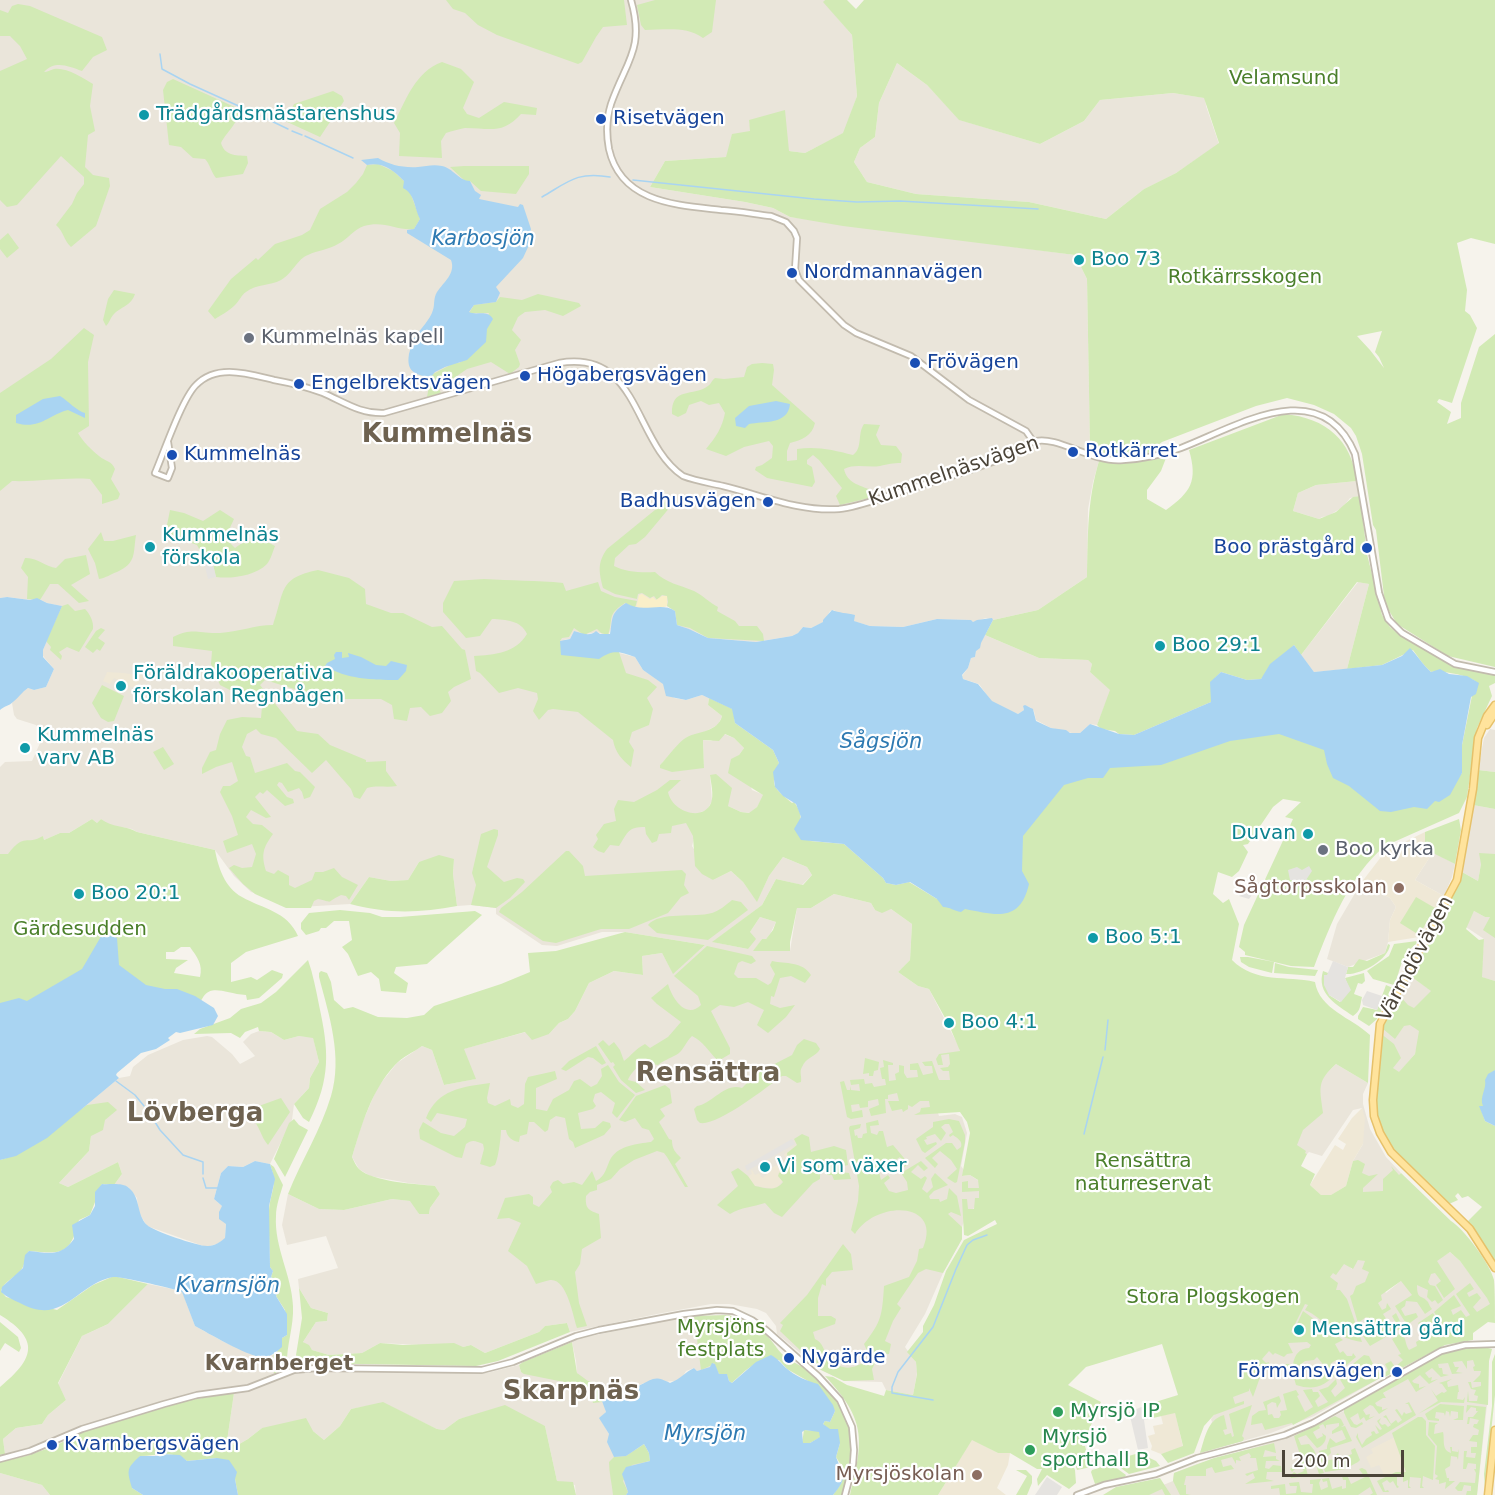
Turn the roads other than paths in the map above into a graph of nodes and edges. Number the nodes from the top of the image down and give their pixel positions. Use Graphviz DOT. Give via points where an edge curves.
graph roads {
  1 [pos="631,0"];
  2 [pos="1033,441"];
  3 [pos="168,442"];
  4 [pos="1495,672"];
  5 [pos="1495,705"];
  6 [pos="1495,713"];
  7 [pos="1477,751"];
  8 [pos="1495,1268"];
  9 [pos="1495,1344"];
  10 [pos="1495,1430"];
  11 [pos="0,1459"];
  12 [pos="845,1495"];
  13 [pos="1077,1495"];
  14 [pos="1488,1495"];
  1 -- 2 [label="street" via="636,41 606,128 612,159 624,178 645,195 667,203 771,216 786,222 796,238 796,275 838,320 856,333 911,356 969,400 1026,431"];
  2 -- 3 [label="street, Kummelnäsvägen" via="993,462 855,506 826,510 792,505 683,476 662,454 617,378 597,365 578,361 384,413 366,413 308,388 250,373 220,373 195,386"];
  2 -- 4 [label="street, Kummelnäsvägen" via="1049,440 1093,457 1122,460 1172,451 1278,411 1305,411 1323,417 1344,434 1355,454 1378,592 1388,619 1408,637 1455,664"];
  3 -- 3 [label="street, Kummelnäsvägen" via="155,473 168,478 172,468"];
  5 -- 7 [label="main road, Värmdövägen" via="1480,731"];
  6 -- 7 [label="main road, Värmdövägen"];
  7 -- 8 [label="main road, Värmdövägen" via="1457,880 1380,1024 1373,1100 1374,1116 1391,1152 1470,1229"];
  9 -- 13 [label="street" via="1441,1351 1286,1435"];
  10 -- 14 [label="main road"];
  11 -- 12 [label="street" via="124,1415 197,1395 248,1388 294,1370 482,1370 587,1333 718,1310 752,1320 834,1392 846,1410 854,1436 853,1464"];
}
